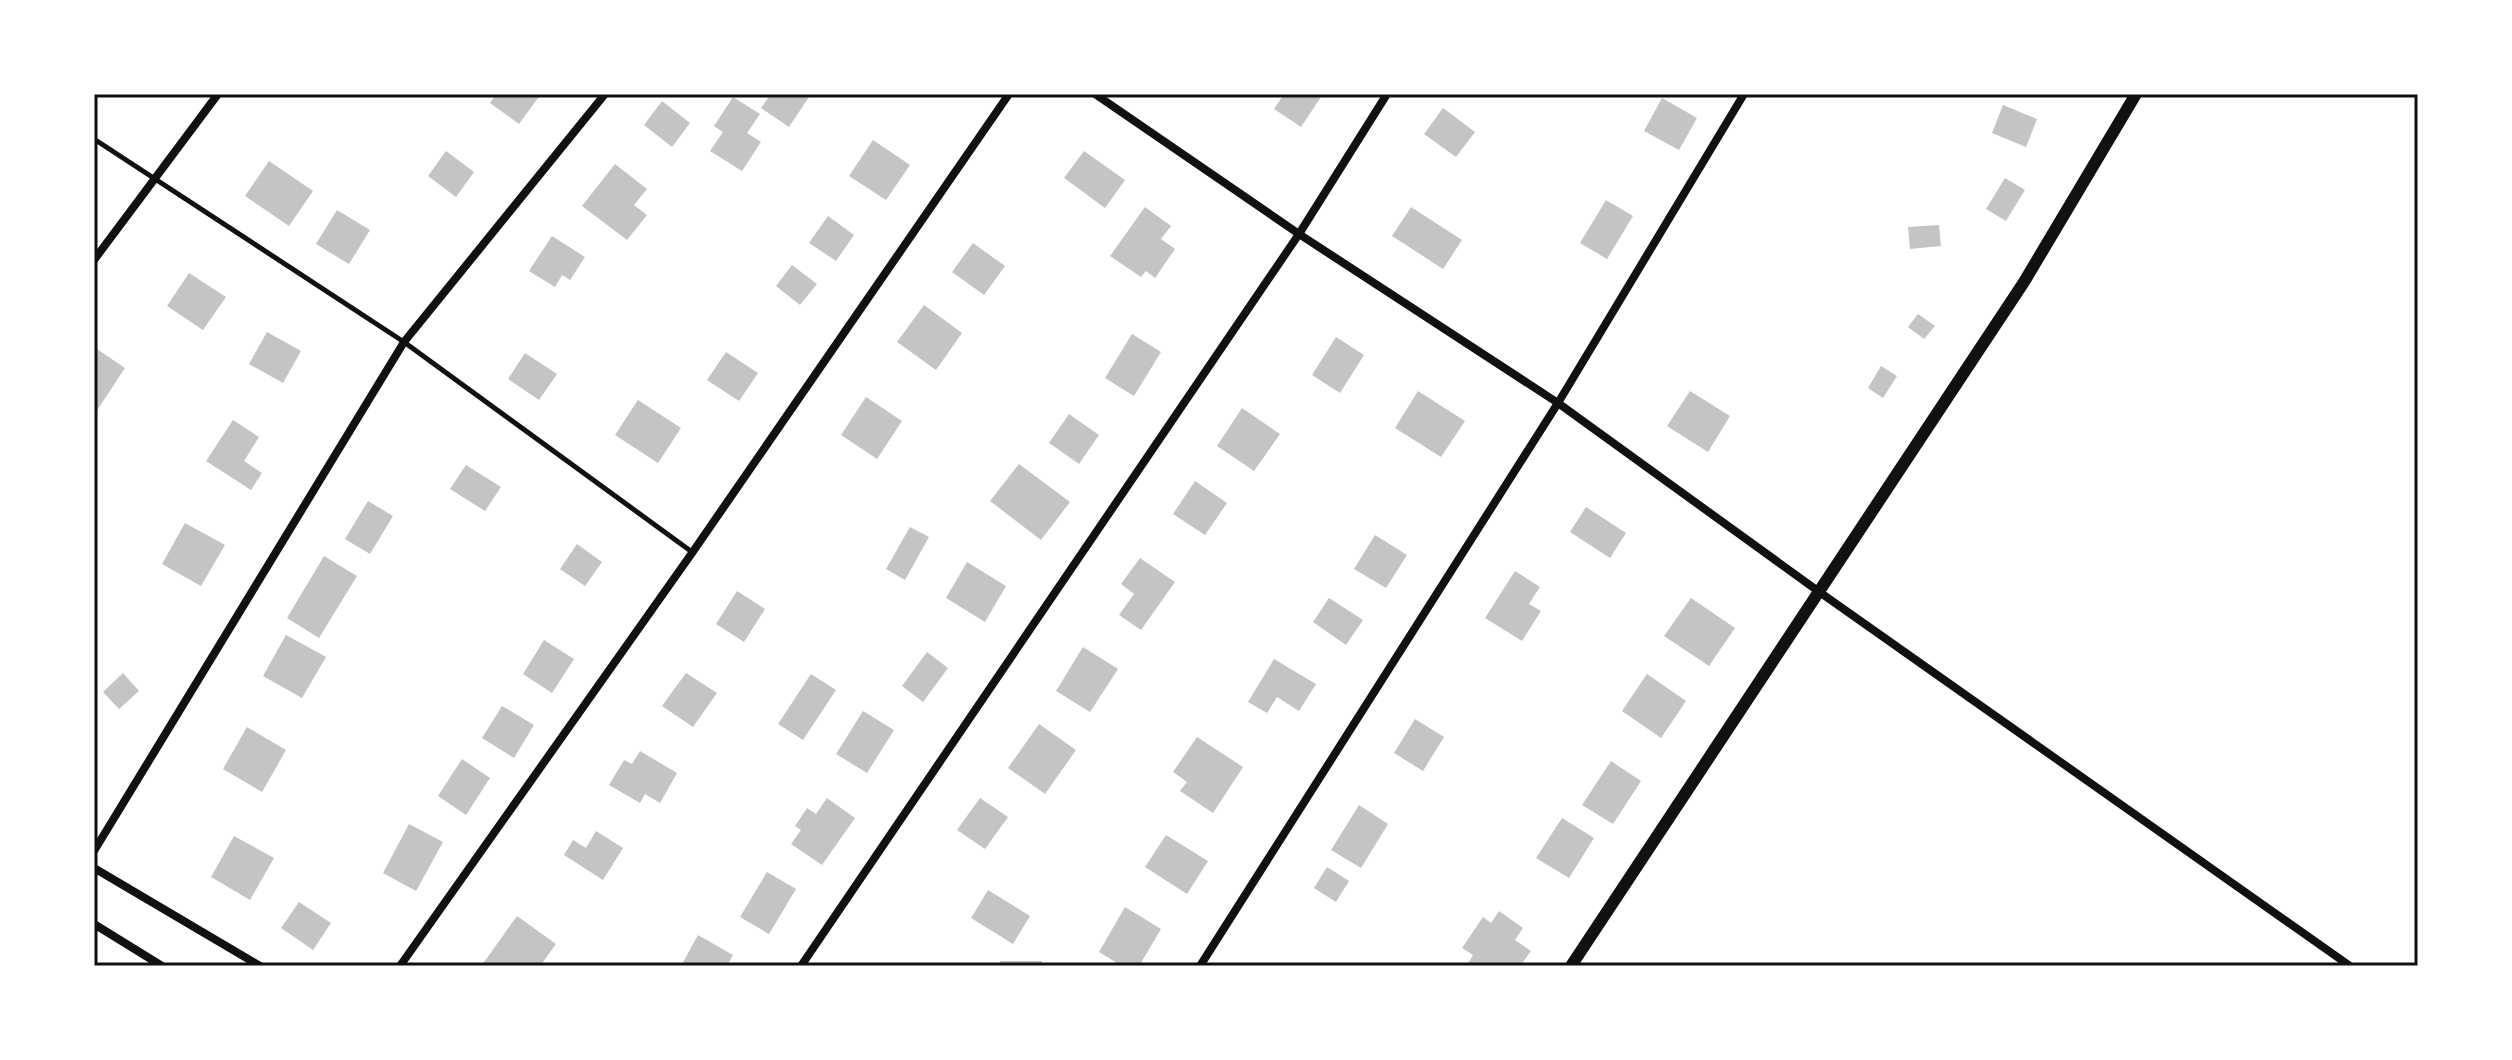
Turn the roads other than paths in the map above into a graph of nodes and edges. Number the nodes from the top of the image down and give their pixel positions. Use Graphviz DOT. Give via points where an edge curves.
graph roads {
  1 [pos="218,94"];
  2 [pos="605,94"];
  3 [pos="1009,94"];
  4 [pos="1095,94"];
  5 [pos="1387,94"];
  6 [pos="1744,94"];
  7 [pos="2136,94"];
  8 [pos="94,139"];
  9 [pos="154,177"];
  10 [pos="1299,234"];
  11 [pos="94,260"];
  12 [pos="404,342"];
  13 [pos="1558,403"];
  14 [pos="692,553"];
  15 [pos="1818,591"];
  16 [pos="94,851"];
  17 [pos="94,868"];
  18 [pos="94,924"];
  19 [pos="162,966"];
  20 [pos="260,966"];
  21 [pos="400,966"];
  22 [pos="801,966"];
  23 [pos="1200,966"];
  24 [pos="1571,966"];
  25 [pos="2350,966"];
  1 -- 9 [label="street"];
  2 -- 12 [label="street"];
  3 -- 14 [label="street"];
  4 -- 10 [label="street"];
  5 -- 10 [label="street"];
  6 -- 13 [label="street"];
  7 -- 15 [label="street" via="2024,282"];
  8 -- 9 [label="lane"];
  9 -- 11 [label="street"];
  9 -- 12 [label="lane"];
  10 -- 13 [label="street"];
  10 -- 22 [label="street"];
  12 -- 14 [label="lane"];
  12 -- 16 [label="street"];
  13 -- 15 [label="street"];
  13 -- 23 [label="street"];
  14 -- 21 [label="street"];
  15 -- 24 [label="street"];
  15 -- 25 [label="street"];
  17 -- 20 [label="street"];
  18 -- 19 [label="street"];
}
